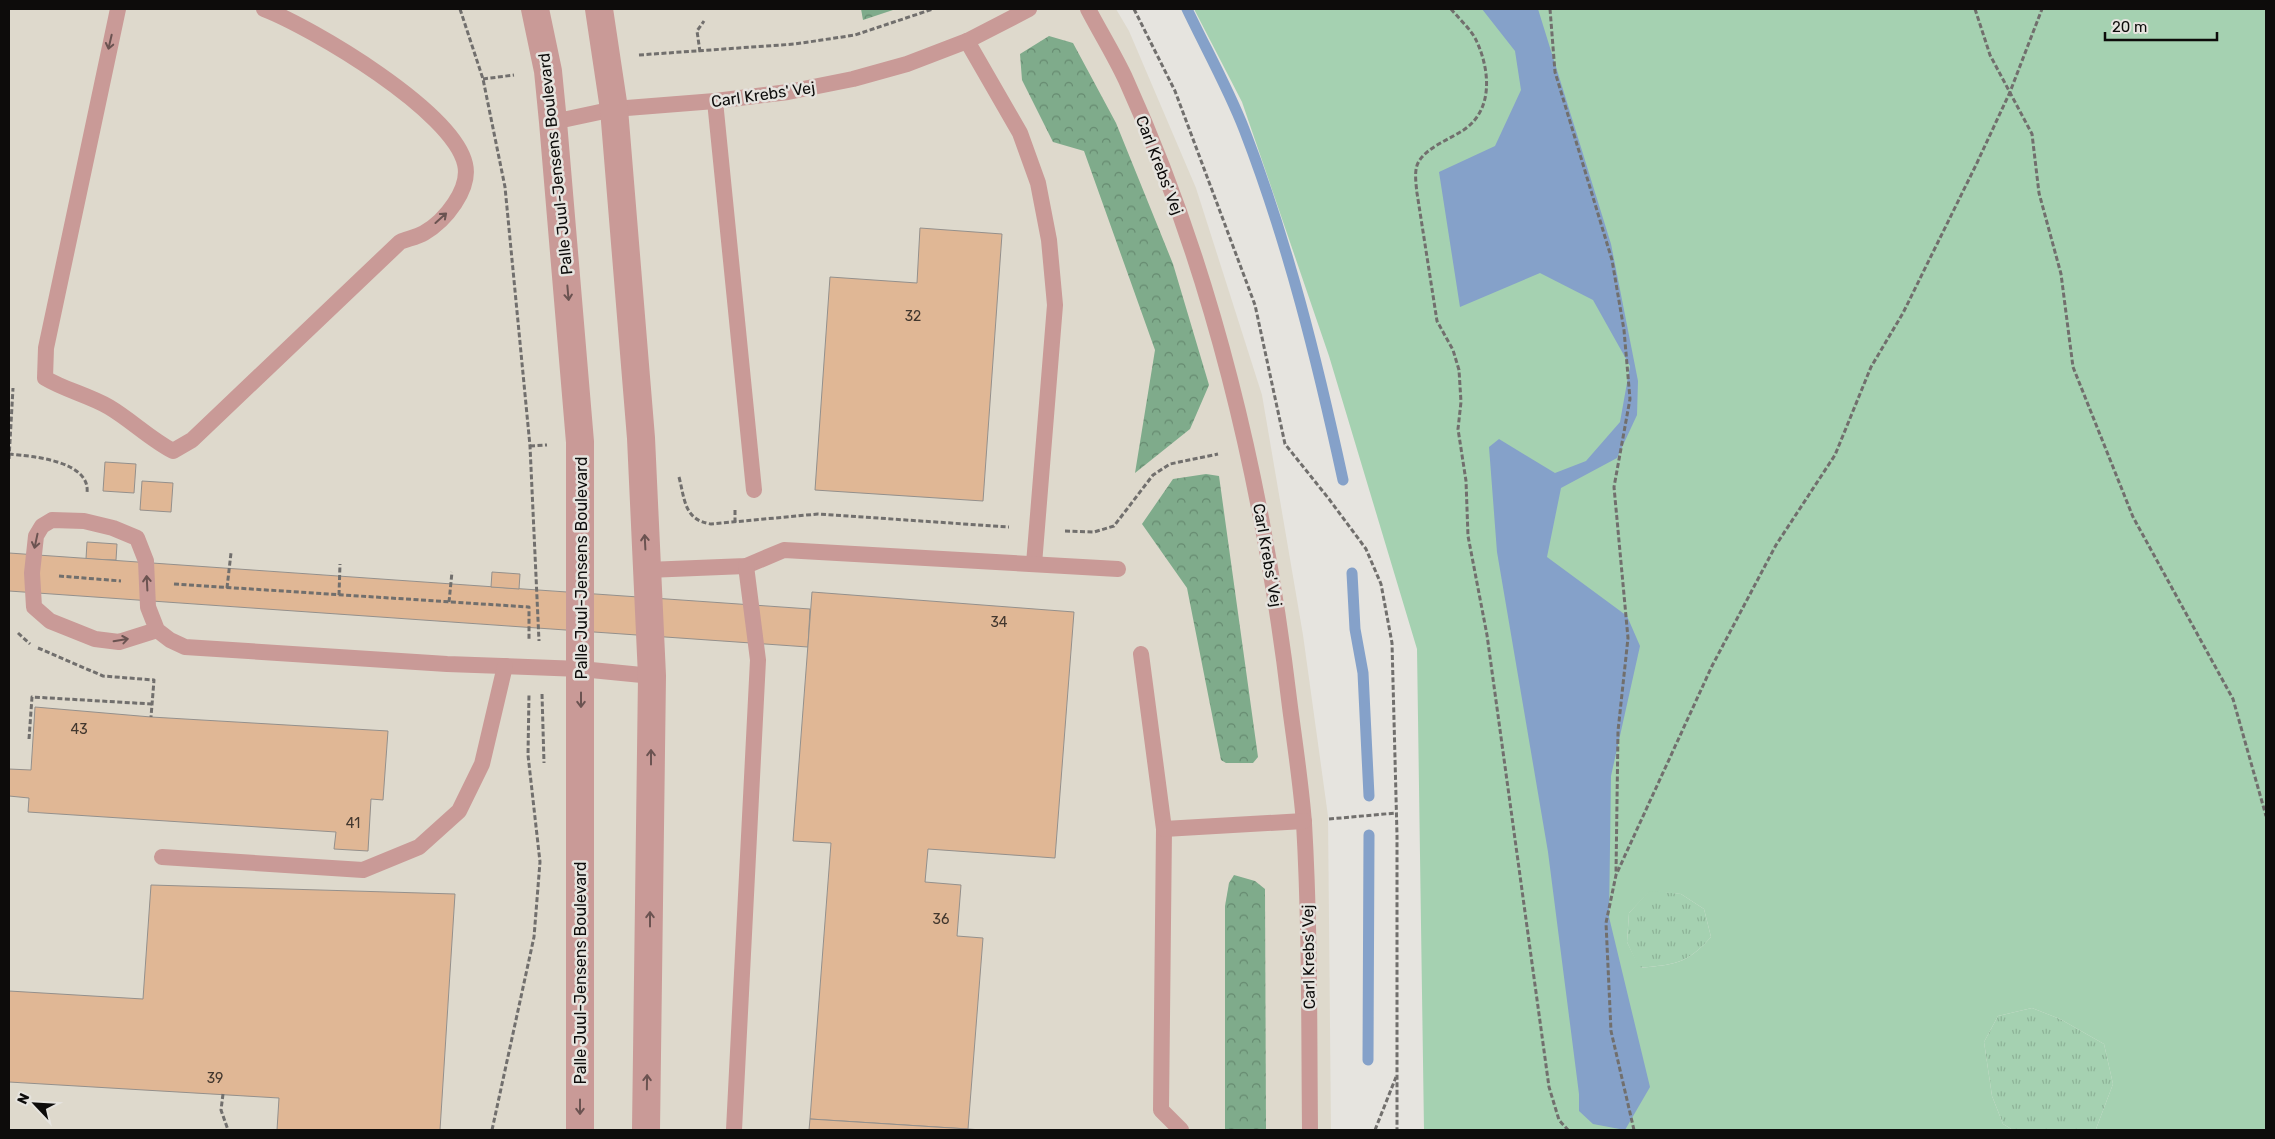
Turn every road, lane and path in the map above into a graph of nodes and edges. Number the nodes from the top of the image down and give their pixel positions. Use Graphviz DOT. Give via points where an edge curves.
graph roads {
  1 [pos="118,9"];
  2 [pos="264,9"];
  3 [pos="460,9"];
  4 [pos="535,9"];
  5 [pos="599,9"];
  6 [pos="933,9"];
  7 [pos="1088,9"];
  8 [pos="1134,9"];
  9 [pos="1451,9"];
  10 [pos="1550,9"];
  11 [pos="1975,9"];
  12 [pos="2042,9"];
  13 [pos="1020,11"];
  14 [pos="704,22"];
  15 [pos="966,41"];
  16 [pos="700,52"];
  17 [pos="608,63"];
  18 [pos="548,71"];
  19 [pos="483,79"];
  20 [pos="2010,92"];
  21 [pos="715,101"];
  22 [pos="614,109"];
  23 [pos="554,122"];
  24 [pos="13,388"];
  25 [pos="580,442"];
  26 [pos="1285,444"];
  27 [pos="530,446"];
  28 [pos="1246,450"];
  29 [pos="9,454"];
  30 [pos="9,459"];
  31 [pos="678,474"];
  32 [pos="754,490"];
  33 [pos="84,522"];
  34 [pos="1037,529"];
  35 [pos="231,553"];
  36 [pos="340,564"];
  37 [pos="1034,564"];
  38 [pos="746,566"];
  39 [pos="1118,569"];
  40 [pos="647,570"];
  41 [pos="452,572"];
  42 [pos="32,574"];
  43 [pos="148,583"];
  44 [pos="227,588"];
  45 [pos="338,595"];
  46 [pos="449,602"];
  47 [pos="158,630"];
  48 [pos="1141,654"];
  49 [pos="505,666"];
  50 [pos="535,668"];
  51 [pos="581,669"];
  52 [pos="652,676"];
  53 [pos="152,704"];
  54 [pos="29,739"];
  55 [pos="545,767"];
  56 [pos="1396,813"];
  57 [pos="2266,816"];
  58 [pos="1304,821"];
  59 [pos="1164,829"];
  60 [pos="162,857"];
  61 [pos="1616,875"];
  62 [pos="1397,1074"];
  63 [pos="223,1094"];
  64 [pos="228,1130"];
  65 [pos="492,1130"];
  66 [pos="580,1130"];
  67 [pos="646,1130"];
  68 [pos="734,1130"];
  69 [pos="1181,1130"];
  70 [pos="1310,1130"];
  71 [pos="1375,1130"];
  72 [pos="1397,1130"];
  73 [pos="1568,1130"];
  74 [pos="1634,1130"];
  1 -- 2 [label="lane, one-way" via="46,348 45,378 105,404 173,451 192,440 400,242 425,232 450,210 463,190 466,165 456,144 440,124 360,60 317,34"];
  3 -- 19 [label="path"];
  4 -- 18 [label="street, Palle Juul-Jensens Boulevard"];
  5 -- 17 [label="street"];
  6 -- 16 [label="path" via="855,35"];
  7 -- 28 [label="lane, Carl Krebs' Vej" via="1126,78 1168,180 1213,317"];
  8 -- 26 [label="path" via="1175,91 1255,305"];
  9 -- 73 [label="path" via="1477,41 1487,79 1485,103 1479,116 1466,129 1431,150 1418,162 1417,193 1437,321 1454,350 1460,370 1458,430 1466,482 1468,536 1487,635 1549,1087 1558,1120"];
  10 -- 61 [label="path" via="1555,72 1612,260 1624,330 1630,399 1614,487 1628,638 1618,731"];
  11 -- 20 [label="path" via="1990,55"];
  12 -- 20 [label="path"];
  13 -- 15 [label="lane, Carl Krebs' Vej"];
  14 -- 16 [label="path" via="697,31"];
  15 -- 21 [label="lane, Carl Krebs' Vej" via="907,64 853,79 788,92"];
  15 -- 34 [label="lane" via="1020,133 1038,183 1049,240 1054,305"];
  16 -- 17 [label="path" via="640,55"];
  17 -- 22 [label="street"];
  18 -- 19 [label="path"];
  18 -- 23 [label="street, Palle Juul-Jensens Boulevard"];
  19 -- 27 [label="path" via="506,187"];
  20 -- 57 [label="path" via="2032,134 2039,193 2061,274 2073,367 2133,517 2233,699"];
  20 -- 61 [label="path" via="1903,313 1871,367 1835,455 1776,545 1712,666"];
  21 -- 22 [label="lane, Carl Krebs' Vej"];
  21 -- 32 [label="lane"];
  22 -- 23 [label="lane, Carl Krebs' Vej"];
  40 -- 22 [label="street, one-way" via="641,438"];
  23 -- 25 [label="street, Palle Juul-Jensens Boulevard, one-way"];
  24 -- 29 [label="path"];
  25 -- 27 [label="path"];
  25 -- 51 [label="street, Palle Juul-Jensens Boulevard"];
  26 -- 28 [label="path"];
  26 -- 56 [label="path" via="1366,549 1381,584 1392,643"];
  27 -- 50 [label="path"];
  28 -- 34 [label="path" via="1170,464 1153,475 1114,526 1094,532"];
  28 -- 58 [label="lane, Carl Krebs' Vej" via="1255,481 1282,633"];
  29 -- 30 [label="path"];
  29 -- 33 [label="path" via="41,457 79,472 88,487"];
  31 -- 34 [label="path" via="691,516 712,524 818,514"];
  33 -- 42 [label="lane, one-way" via="52,520 42,526 36,536"];
  33 -- 43 [label="lane" via="113,528 137,538 146,561"];
  34 -- 37 [label="lane"];
  35 -- 44 [label="path"];
  36 -- 45 [label="path"];
  37 -- 38 [label="lane" via="784,550"];
  37 -- 39 [label="lane"];
  38 -- 40 [label="lane"];
  38 -- 68 [label="lane" via="758,660"];
  40 -- 52 [label="street"];
  41 -- 46 [label="path"];
  42 -- 43 [label="path"];
  42 -- 47 [label="lane, one-way" via="34,607 56,624 95,639 119,642"];
  43 -- 44 [label="path"];
  43 -- 47 [label="lane" via="148,606"];
  44 -- 45 [label="path"];
  45 -- 46 [label="path"];
  46 -- 50 [label="path" via="529,607"];
  47 -- 49 [label="lane" via="186,647"];
  48 -- 59 [label="lane"];
  49 -- 50 [label="lane"];
  49 -- 60 [label="lane" via="482,764 459,811 419,847 363,870"];
  50 -- 51 [label="lane"];
  50 -- 55 [label="path"];
  50 -- 65 [label="path" via="528,755 540,862 534,937"];
  51 -- 52 [label="lane"];
  51 -- 66 [label="street, Palle Juul-Jensens Boulevard, one-way"];
  67 -- 52 [label="street, one-way"];
  53 -- 54 [label="path" via="32,697"];
  56 -- 58 [label="path"];
  56 -- 62 [label="path"];
  58 -- 59 [label="lane"];
  58 -- 70 [label="lane, Carl Krebs' Vej"];
  59 -- 69 [label="lane" via="1160,1110"];
  61 -- 74 [label="path" via="1606,923 1611,1031"];
  62 -- 71 [label="path"];
  62 -- 72 [label="path"];
  63 -- 64 [label="path" via="221,1110"];
}
